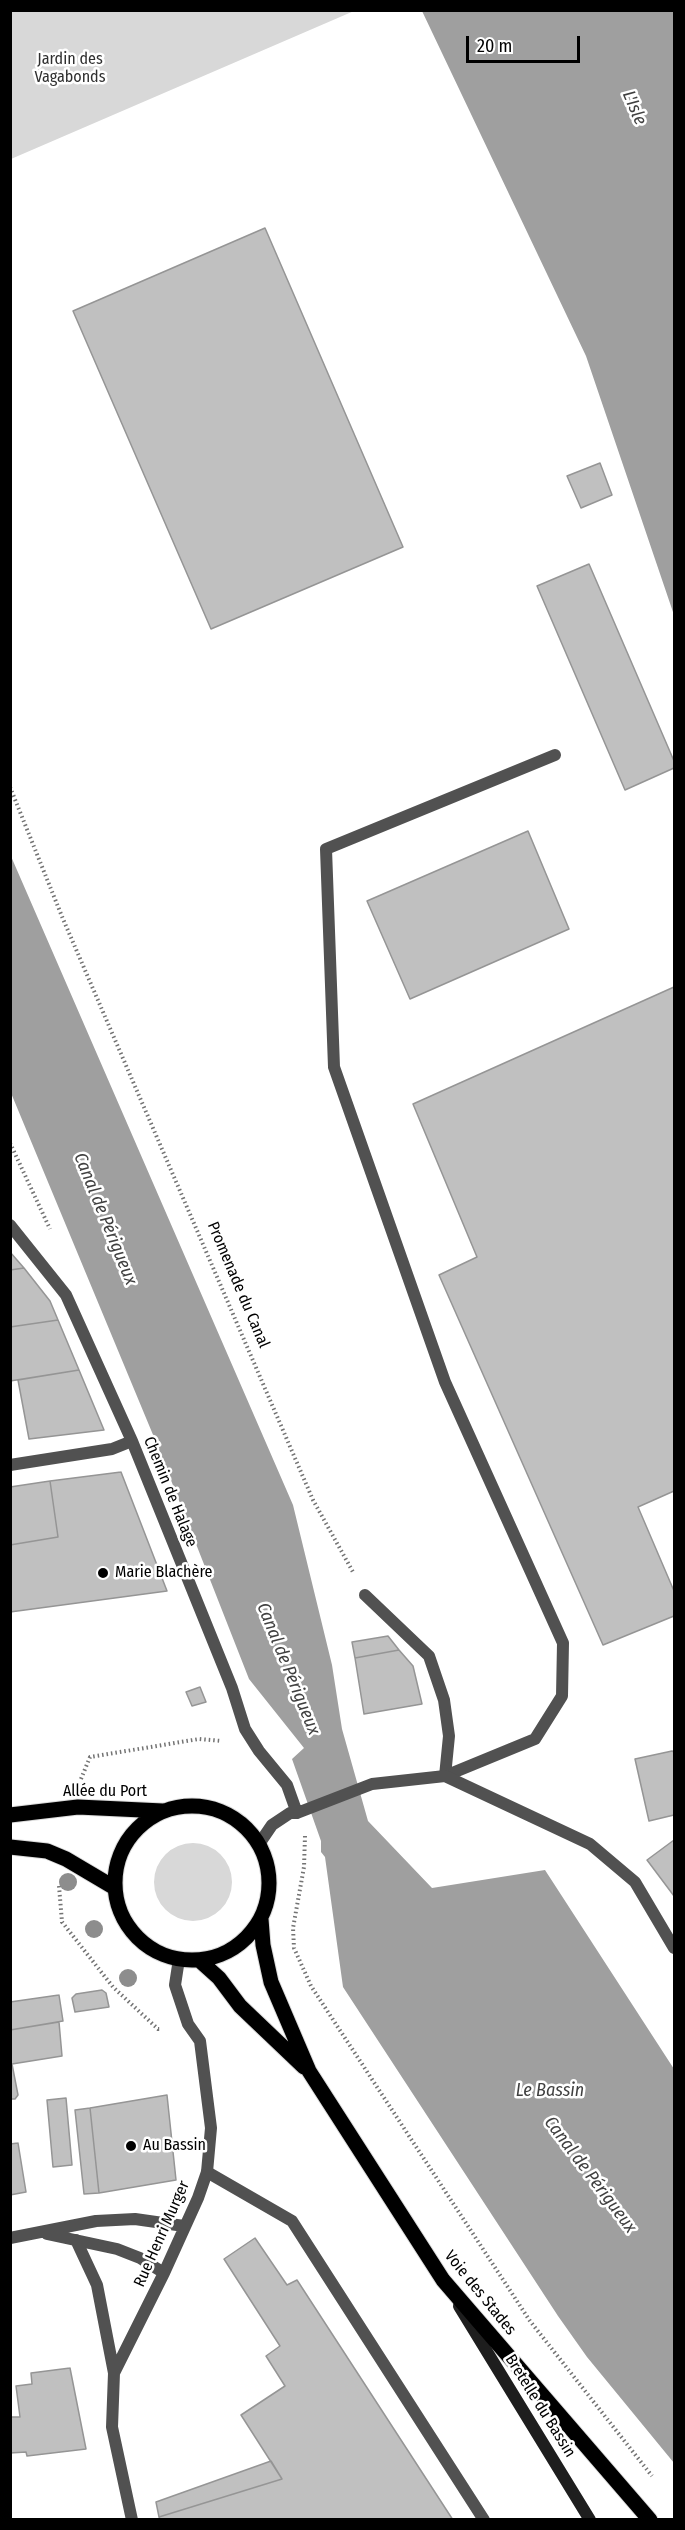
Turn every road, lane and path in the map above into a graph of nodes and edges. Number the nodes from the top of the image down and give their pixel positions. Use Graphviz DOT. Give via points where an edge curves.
graph roads {
  1 [pos="555,754"];
  2 [pos="10,787"];
  3 [pos="10,1225"];
  4 [pos="132,1442"];
  5 [pos="10,1465"];
  6 [pos="365,1595"];
  7 [pos="222,1742"];
  8 [pos="445,1776"];
  9 [pos="78,1807"];
  10 [pos="163,1811"];
  11 [pos="297,1812"];
  12 [pos="10,1815"];
  13 [pos="305,1840"];
  14 [pos="258,1844"];
  15 [pos="10,1847"];
  16 [pos="66,1859"];
  17 [pos="115,1888"];
  18 [pos="261,1919"];
  19 [pos="294,1948"];
  20 [pos="675,1948"];
  21 [pos="179,1959"];
  22 [pos="199,1960"];
  23 [pos="271,1982"];
  24 [pos="188,2024"];
  25 [pos="309,2071"];
  26 [pos="207,2172"];
  27 [pos="184,2226"];
  28 [pos="41,2233"];
  29 [pos="10,2238"];
  30 [pos="76,2240"];
  31 [pos="164,2273"];
  32 [pos="443,2280"];
  33 [pos="114,2373"];
  34 [pos="653,2477"];
  35 [pos="132,2520"];
  36 [pos="484,2520"];
  37 [pos="590,2520"];
  38 [pos="650,2520"];
  1 -- 8 [label="street" via="326,849 334,1067 445,1382 563,1643 562,1696 535,1739"];
  2 -- 6 [label="path, Promenade du Canal" via="313,1500"];
  3 -- 4 [label="street, Chemin de Halage" via="66,1295"];
  4 -- 5 [label="street" via="112,1449"];
  4 -- 11 [label="street, Chemin de Halage" via="227,1677 244,1729 287,1785"];
  6 -- 8 [label="street" via="429,1656 444,1700 448,1736"];
  7 -- 9 [label="path" via="199,1739 90,1757 81,1780"];
  8 -- 11 [label="street" via="372,1784"];
  8 -- 20 [label="street" via="590,1845 635,1882"];
  9 -- 10 [label="main road, Allée du Port"];
  9 -- 12 [label="main road, Allée du Port"];
  10 -- 14 [label="main road" via="189,1806 210,1808 229,1815"];
  10 -- 17 [label="main road" via="142,1823 126,1842 117,1864"];
  11 -- 13 [label="path"];
  11 -- 13 [label="path"];
  11 -- 14 [label="street" via="272,1825"];
  13 -- 19 [label="path" via="293,1928"];
  14 -- 18 [label="main road" via="268,1868 269,1894"];
  15 -- 16 [label="main road" via="47,1851"];
  16 -- 17 [label="main road"];
  16 -- 24 [label="path" via="59,1886 62,1922 113,1987 158,2029"];
  17 -- 21 [label="main road" via="128,1927 159,1953"];
  18 -- 22 [label="main road" via="229,1951"];
  18 -- 23 [label="main road, Voie des Stades"];
  19 -- 23 [label="path"];
  19 -- 34 [label="path" via="311,1986 530,2321"];
  21 -- 22 [label="main road"];
  21 -- 24 [label="street, Rue Henri Murger" via="175,1985"];
  22 -- 25 [label="main road, Voie des Stades" via="240,2006"];
  23 -- 25 [label="main road, Voie des Stades"];
  24 -- 26 [label="street, Rue Henri Murger" via="200,2041 211,2128"];
  25 -- 32 [label="main road, Voie des Stades"];
  26 -- 27 [label="street, Rue Henri Murger"];
  26 -- 36 [label="street" via="292,2220"];
  27 -- 28 [label="street" via="135,2219 96,2221"];
  27 -- 31 [label="street, Rue Henri Murger"];
  28 -- 29 [label="street"];
  28 -- 30 [label="street"];
  30 -- 31 [label="street" via="117,2249"];
  30 -- 33 [label="street" via="97,2285"];
  31 -- 33 [label="street, Rue Henri Murger"];
  32 -- 37 [label="main road, Bretelle du Bassin"];
  32 -- 38 [label="main road, Voie des Stades"];
  33 -- 35 [label="street, Rue Henri Murger" via="112,2427"];
}
